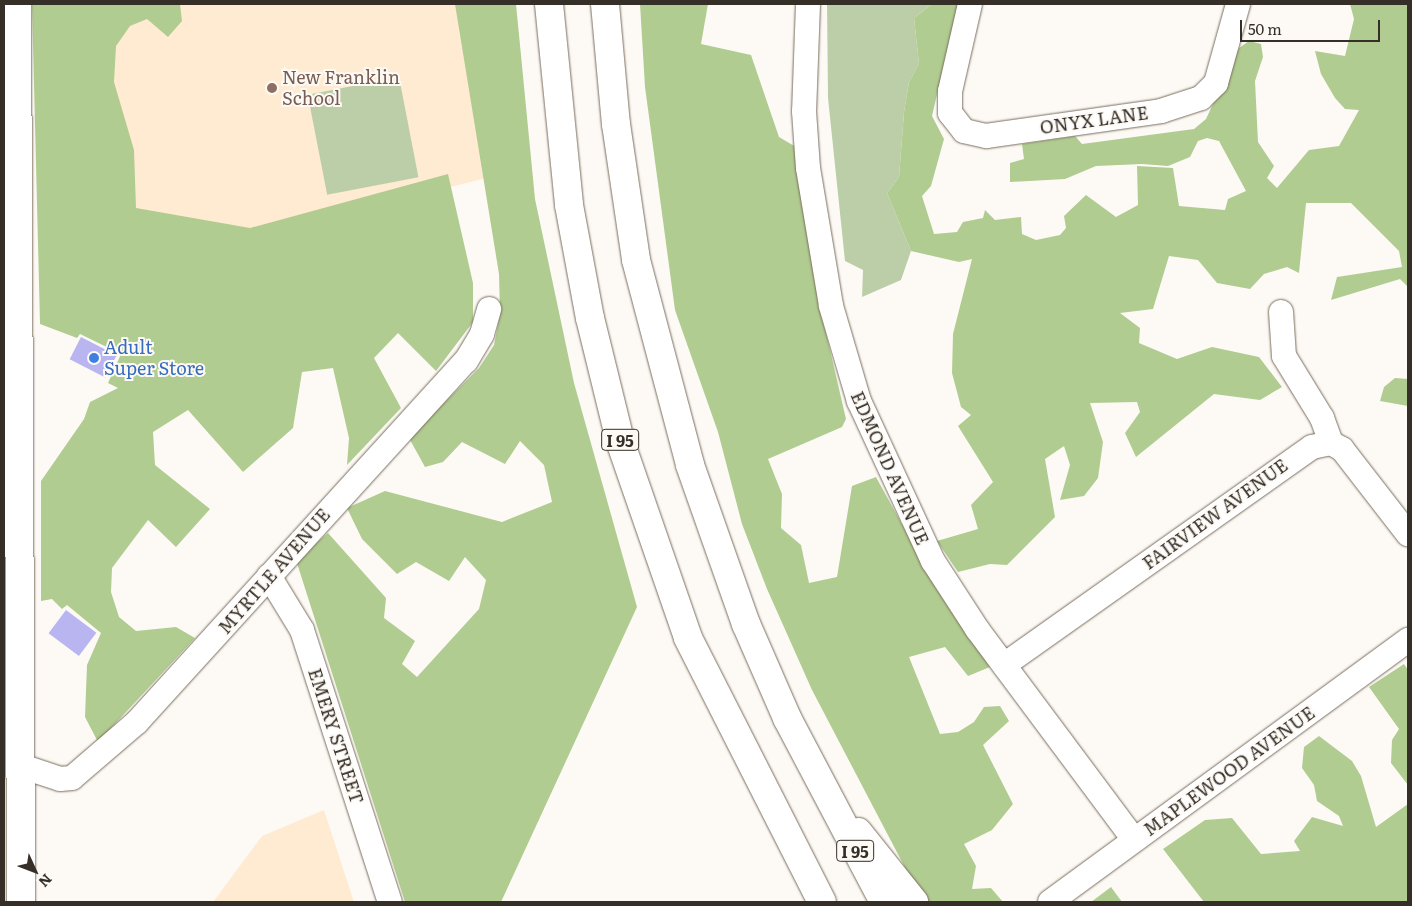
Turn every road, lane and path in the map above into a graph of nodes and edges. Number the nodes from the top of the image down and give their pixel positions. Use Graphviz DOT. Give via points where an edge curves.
graph roads {
  1 [pos="17,4"];
  2 [pos="549,4"];
  3 [pos="605,4"];
  4 [pos="808,4"];
  5 [pos="970,4"];
  6 [pos="1238,4"];
  7 [pos="489,309"];
  8 [pos="1281,312"];
  9 [pos="1331,443"];
  10 [pos="1408,534"];
  11 [pos="269,576"];
  12 [pos="1408,640"];
  13 [pos="1004,665"];
  14 [pos="21,766"];
  15 [pos="828,800"];
  16 [pos="1134,840"];
  17 [pos="21,902"];
  18 [pos="390,902"];
  19 [pos="822,902"];
  20 [pos="884,902"];
  21 [pos="914,902"];
  22 [pos="1050,902"];
  1 -- 14 [label="main road"];
  2 -- 19 [label="main road, I 95" via="576,243 602,374 631,478 688,638"];
  3 -- 15 [label="main road, I 95" via="616,124 636,260 690,465 746,624"];
  4 -- 13 [label="street, EDMOND AVENUE" via="804,111 808,168 820,257 845,359 875,442 912,522 955,596"];
  5 -- 6 [label="street, ONYX LANE" via="950,91 950,113 964,131 986,136 1161,111 1201,98 1216,84"];
  7 -- 11 [label="street, MYRTLE AVENUE" via="482,334 466,361"];
  8 -- 9 [label="street" via="1284,356 1322,418"];
  9 -- 10 [label="street" via="1357,463"];
  9 -- 13 [label="street, FAIRVIEW AVENUE" via="1298,454"];
  11 -- 14 [label="street, MYRTLE AVENUE" via="177,680 88,768 60,779"];
  11 -- 18 [label="street, EMERY STREET" via="302,630"];
  12 -- 16 [label="street, MAPLEWOOD AVENUE"];
  13 -- 16 [label="street, EDMOND AVENUE"];
  14 -- 17 [label="main road"];
  15 -- 20 [label="main road, I 95"];
  15 -- 21 [label="main road" via="874,849"];
  16 -- 22 [label="street, MAPLEWOOD AVENUE"];
}
